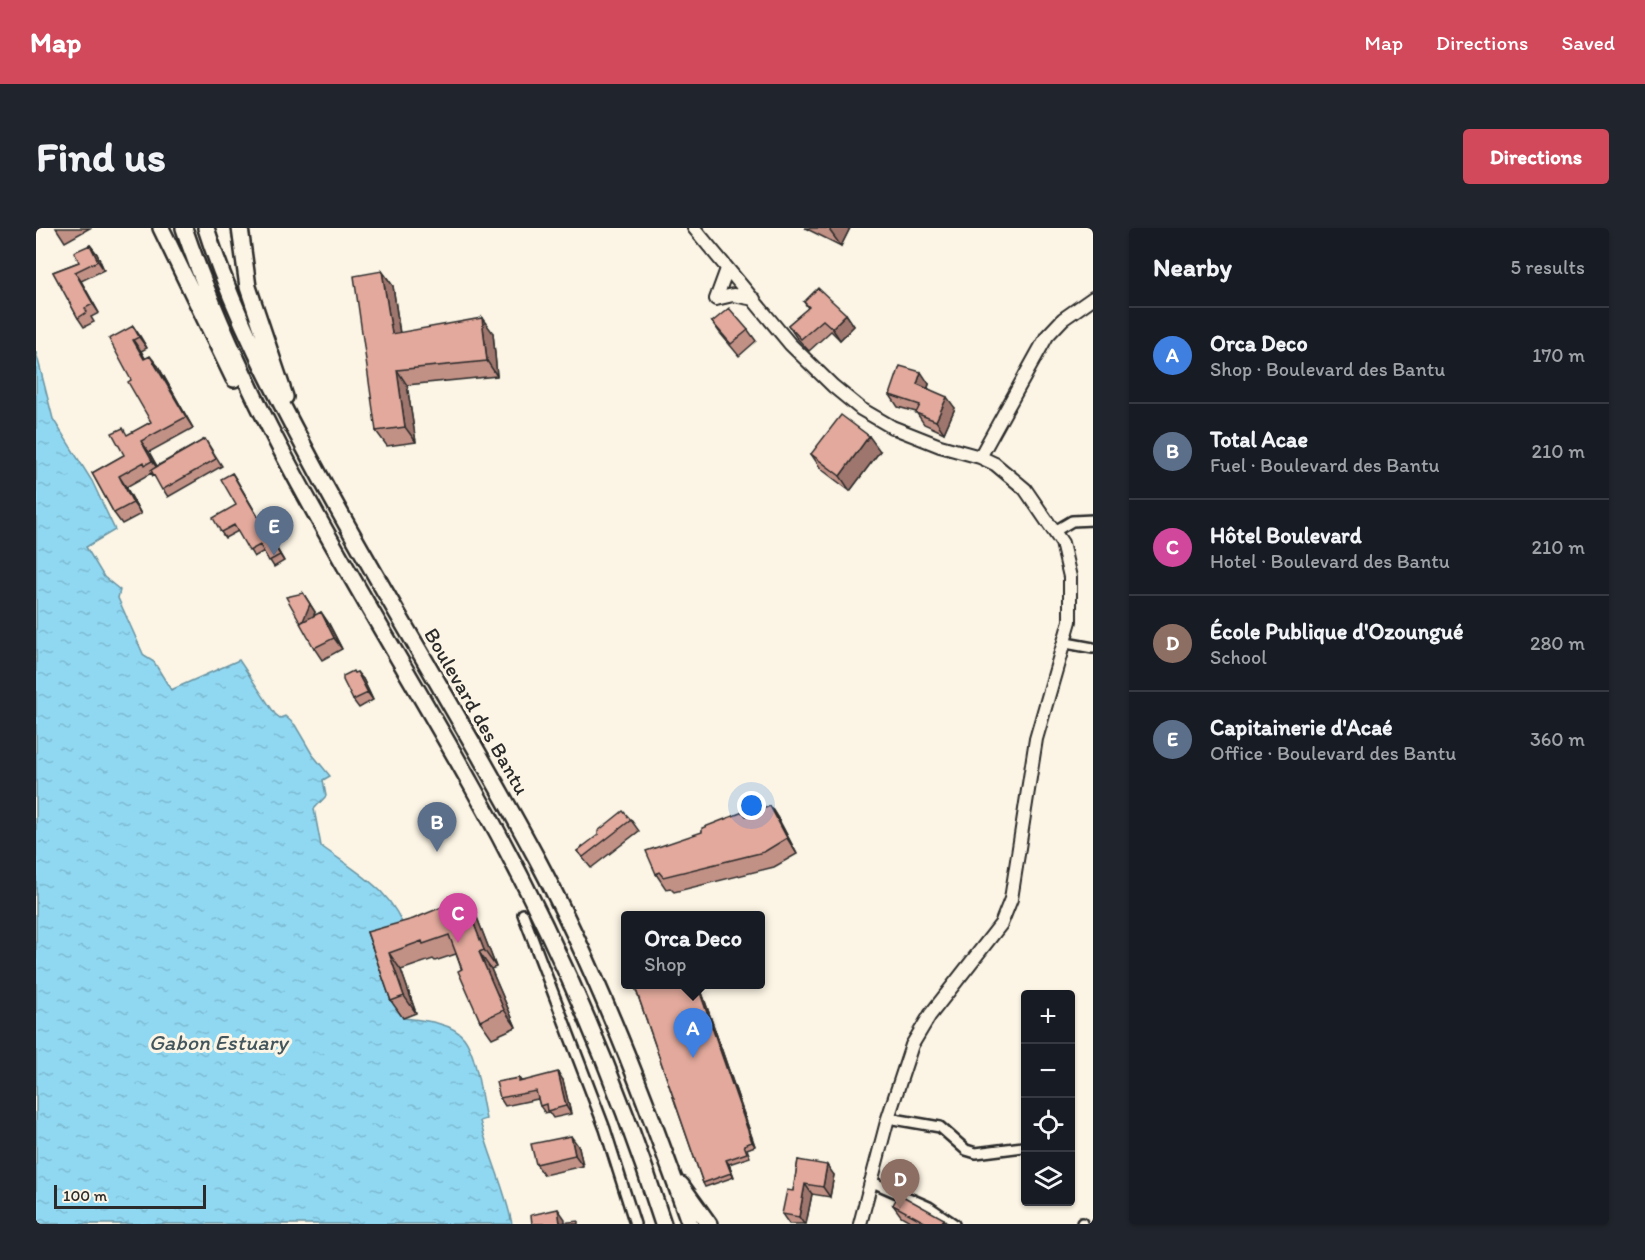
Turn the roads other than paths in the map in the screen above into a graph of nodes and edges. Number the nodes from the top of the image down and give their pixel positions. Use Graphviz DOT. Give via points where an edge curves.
graph roads {
  1 [pos="161,228"];
  2 [pos="184,228"];
  3 [pos="207,228"];
  4 [pos="240,228"];
  5 [pos="694,228"];
  6 [pos="727,269"];
  7 [pos="1093,298"];
  8 [pos="754,299"];
  9 [pos="298,437"];
  10 [pos="980,457"];
  11 [pos="289,467"];
  12 [pos="1093,520"];
  13 [pos="1055,531"];
  14 [pos="1066,643"];
  15 [pos="1093,648"];
  16 [pos="523,914"];
  17 [pos="888,1118"];
  18 [pos="1021,1148"];
  19 [pos="670,1169"];
  20 [pos="870,1181"];
  21 [pos="635,1224"];
  22 [pos="663,1224"];
  23 [pos="690,1224"];
  24 [pos="709,1224"];
  25 [pos="860,1224"];
  26 [pos="954,1224"];
  1 -- 11 [label="highway" via="218,348 279,458"];
  2 -- 11 [label="highway, Boulevard des Bantu" via="217,319"];
  3 -- 9 [label="highway, Boulevard des Bantu" via="263,369"];
  4 -- 9 [label="highway" via="248,287"];
  5 -- 6 [label="street"];
  6 -- 8 [label="street"];
  6 -- 8 [label="street" via="716,299 733,295"];
  7 -- 10 [label="street" via="1047,336"];
  8 -- 10 [label="street" via="809,364 856,405 915,437"];
  9 -- 19 [label="highway, Boulevard des Bantu" via="537,859 579,943"];
  10 -- 13 [label="street" via="1008,473 1025,489"];
  11 -- 22 [label="highway, Boulevard des Bantu" via="473,787 529,894 608,1072"];
  12 -- 13 [label="street" via="1072,521"];
  13 -- 14 [label="street" via="1067,558 1070,577"];
  14 -- 15 [label="street"];
  14 -- 17 [label="street" via="1036,739 1011,899 1000,924 919,1030"];
  16 -- 21 [label="street" via="605,1129"];
  17 -- 18 [label="street" via="940,1127 966,1150 976,1153"];
  17 -- 20 [label="street"];
  19 -- 23 [label="highway, Boulevard des Bantu"];
  19 -- 24 [label="highway"];
  20 -- 25 [label="street"];
  20 -- 26 [label="street" via="929,1207"];
}
